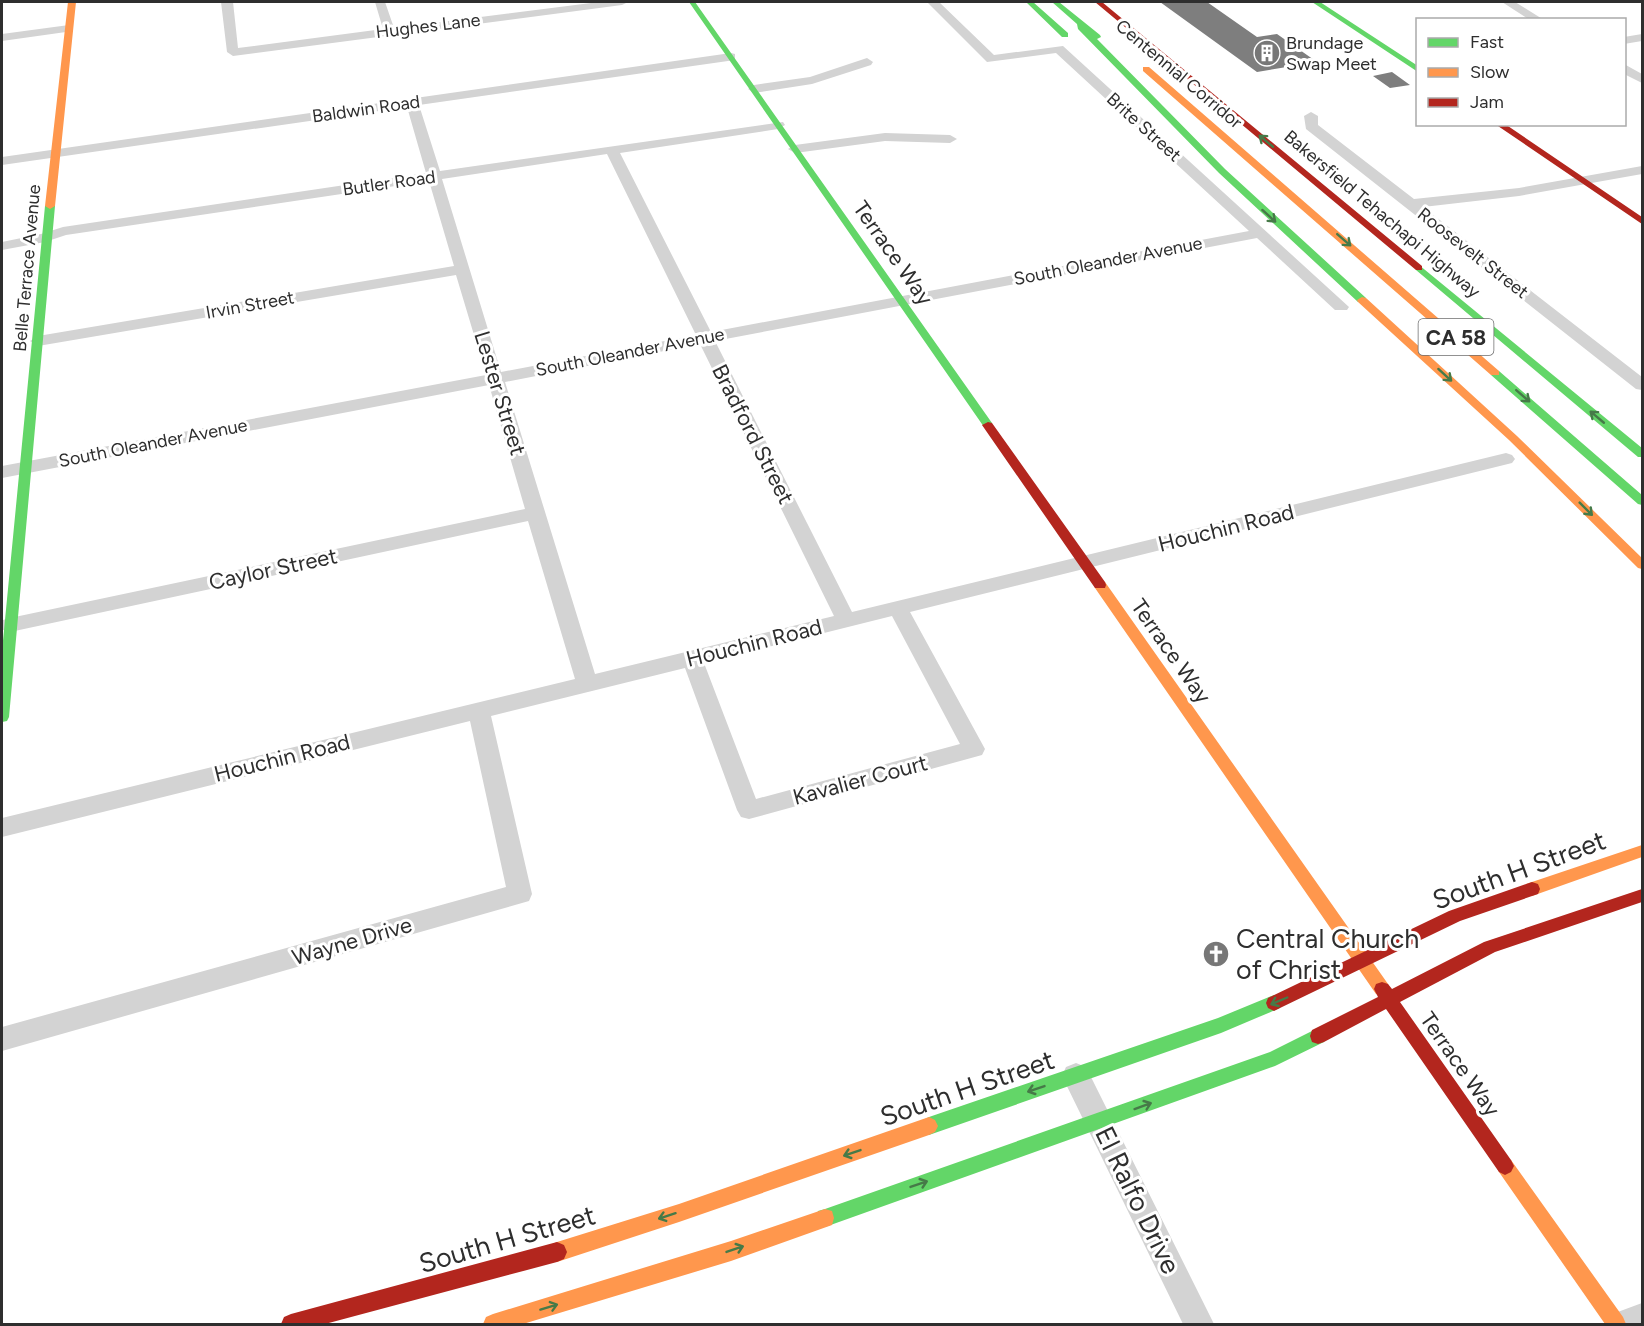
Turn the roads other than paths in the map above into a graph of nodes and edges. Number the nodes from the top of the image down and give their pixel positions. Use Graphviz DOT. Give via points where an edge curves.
graph roads {
  1 [pos="72,2"];
  2 [pos="227,2"];
  3 [pos="380,2"];
  4 [pos="622,2"];
  5 [pos="692,2"];
  6 [pos="933,2"];
  7 [pos="1029,2"];
  8 [pos="1055,2"];
  9 [pos="1066,2"];
  10 [pos="1098,2"];
  11 [pos="1316,2"];
  12 [pos="1508,2"];
  13 [pos="1536,18"];
  14 [pos="1080,22"];
  15 [pos="69,29"];
  16 [pos="388,31"];
  17 [pos="2,38"];
  18 [pos="1642,38"];
  19 [pos="1626,41"];
  20 [pos="1079,47"];
  21 [pos="731,57"];
  22 [pos="867,62"];
  23 [pos="1416,69"];
  24 [pos="1626,69"];
  25 [pos="1104,70"];
  26 [pos="1642,79"];
  27 [pos="754,89"];
  28 [pos="412,102"];
  29 [pos="1311,116"];
  30 [pos="778,125"];
  31 [pos="1502,126"];
  32 [pos="950,139"];
  33 [pos="795,149"];
  34 [pos="612,151"];
  35 [pos="57,153"];
  36 [pos="2,161"];
  37 [pos="1642,170"];
  38 [pos="1269,174"];
  39 [pos="434,176"];
  40 [pos="1226,177"];
  41 [pos="1311,179"];
  42 [pos="1583,182"];
  43 [pos="1411,204"];
  44 [pos="1642,221"];
  45 [pos="1259,232"];
  46 [pos="45,237"];
  47 [pos="2,246"];
  48 [pos="462,269"];
  49 [pos="901,301"];
  50 [pos="1341,307"];
  51 [pos="705,338"];
  52 [pos="38,341"];
  53 [pos="1552,361"];
  54 [pos="495,378"];
  55 [pos="1642,386"];
  56 [pos="1642,454"];
  57 [pos="1506,459"];
  58 [pos="26,467"];
  59 [pos="2,472"];
  60 [pos="1642,501"];
  61 [pos="536,513"];
  62 [pos="1083,562"];
  63 [pos="1642,565"];
  64 [pos="898,608"];
  65 [pos="846,620"];
  66 [pos="10,625"];
  67 [pos="692,658"];
  68 [pos="587,684"];
  69 [pos="479,710"];
  70 [pos="2,717"];
  71 [pos="2,827"];
  72 [pos="1642,851"];
  73 [pos="1642,896"];
  74 [pos="1362,962"];
  75 [pos="1388,999"];
  76 [pos="2,1038"];
  77 [pos="1076,1076"];
  78 [pos="1100,1121"];
  79 [pos="1642,1317"];
  80 [pos="291,1324"];
  81 [pos="495,1324"];
  82 [pos="1199,1324"];
  83 [pos="1616,1324"];
  84 [pos="1626,1324"];
  1 -- 15 [label="main road, Belle Terrace Avenue"];
  2 -- 16 [label="street, Hughes Lane" via="233,52"];
  3 -- 16 [label="street"];
  4 -- 16 [label="street, Hughes Lane"];
  5 -- 21 [label="main road, Terrace Way"];
  6 -- 45 [label="street, Brite Street" via="991,59 1059,49"];
  7 -- 20 [label="main road"];
  8 -- 14 [label="main road"];
  9 -- 38 [label="main road, Centennial Corridor / CA 58"];
  41 -- 10 [label="main road, Bakersfield Tehachapi Highway / CA 58, one-way"];
  11 -- 23 [label="main road"];
  12 -- 13 [label="street"];
  14 -- 38 [label="main road"];
  14 -- 40 [label="main road" via="1121,70"];
  15 -- 17 [label="street"];
  15 -- 35 [label="main road, Belle Terrace Avenue"];
  18 -- 19 [label="street"];
  21 -- 27 [label="main road, Terrace Way"];
  21 -- 28 [label="street, Baldwin Road"];
  22 -- 27 [label="street" via="813,80"];
  24 -- 26 [label="street"];
  25 -- 40 [label="main road"];
  27 -- 30 [label="main road, Terrace Way"];
  28 -- 35 [label="street, Baldwin Road"];
  28 -- 39 [label="street, Lester Street"];
  29 -- 43 [label="street, Roosevelt Street" via="1311,126"];
  30 -- 33 [label="main road, Terrace Way"];
  30 -- 34 [label="street, Butler Road"];
  31 -- 42 [label="main road"];
  32 -- 33 [label="street" via="885,137"];
  33 -- 49 [label="main road, Terrace Way"];
  34 -- 39 [label="street, Butler Road"];
  34 -- 51 [label="street, Bradford Street"];
  35 -- 36 [label="street, Baldwin Road"];
  35 -- 46 [label="main road, Belle Terrace Avenue"];
  37 -- 42 [label="street"];
  38 -- 60 [label="main road, Bakersfield Tehachapi Highway / CA 58, one-way"];
  39 -- 46 [label="street, Butler Road" via="63,231"];
  39 -- 48 [label="street, Lester Street"];
  40 -- 63 [label="main road, one-way" via="1494,420"];
  41 -- 53 [label="main road"];
  56 -- 41 [label="main road, Bakersfield Tehachapi Highway / CA 58, one-way"];
  42 -- 43 [label="street"];
  42 -- 44 [label="main road"];
  43 -- 55 [label="street, Roosevelt Street"];
  45 -- 49 [label="street, South Oleander Avenue"];
  45 -- 50 [label="street, Brite Street"];
  46 -- 47 [label="street, Butler Road"];
  46 -- 52 [label="main road, Belle Terrace Avenue"];
  48 -- 52 [label="street, Irvin Street"];
  48 -- 54 [label="street, Lester Street"];
  49 -- 51 [label="street, South Oleander Avenue"];
  49 -- 62 [label="main road, Terrace Way"];
  51 -- 54 [label="street, South Oleander Avenue"];
  51 -- 65 [label="street, Bradford Street"];
  52 -- 58 [label="main road, Belle Terrace Avenue"];
  54 -- 58 [label="street, South Oleander Avenue"];
  54 -- 61 [label="street, Lester Street"];
  57 -- 62 [label="street, Houchin Road"];
  58 -- 59 [label="street, South Oleander Avenue"];
  58 -- 66 [label="main road, Belle Terrace Avenue"];
  61 -- 66 [label="street, Caylor Street"];
  61 -- 68 [label="street, Lester Street"];
  62 -- 64 [label="street, Houchin Road"];
  62 -- 74 [label="main road, Terrace Way"];
  64 -- 65 [label="street, Houchin Road"];
  64 -- 67 [label="street, Kavalier Court" via="974,749 749,810"];
  65 -- 67 [label="street, Houchin Road"];
  66 -- 70 [label="main road, Belle Terrace Avenue"];
  67 -- 68 [label="street, Houchin Road"];
  68 -- 69 [label="street, Houchin Road"];
  69 -- 71 [label="street, Houchin Road"];
  69 -- 76 [label="street, Wayne Drive" via="520,894"];
  72 -- 74 [label="main road, South H Street" via="1455,916"];
  73 -- 75 [label="main road" via="1490,947"];
  74 -- 75 [label="main road, Terrace Way"];
  74 -- 77 [label="main road, South H Street, one-way" via="1221,1025"];
  78 -- 75 [label="main road, one-way" via="1275,1058"];
  75 -- 83 [label="main road, Terrace Way"];
  77 -- 78 [label="street, El Ralfo Drive"];
  77 -- 80 [label="main road, South H Street, one-way" via="679,1213"];
  81 -- 78 [label="main road, one-way" via="731,1251"];
  78 -- 82 [label="street, El Ralfo Drive"];
  79 -- 84 [label="street"];
}
